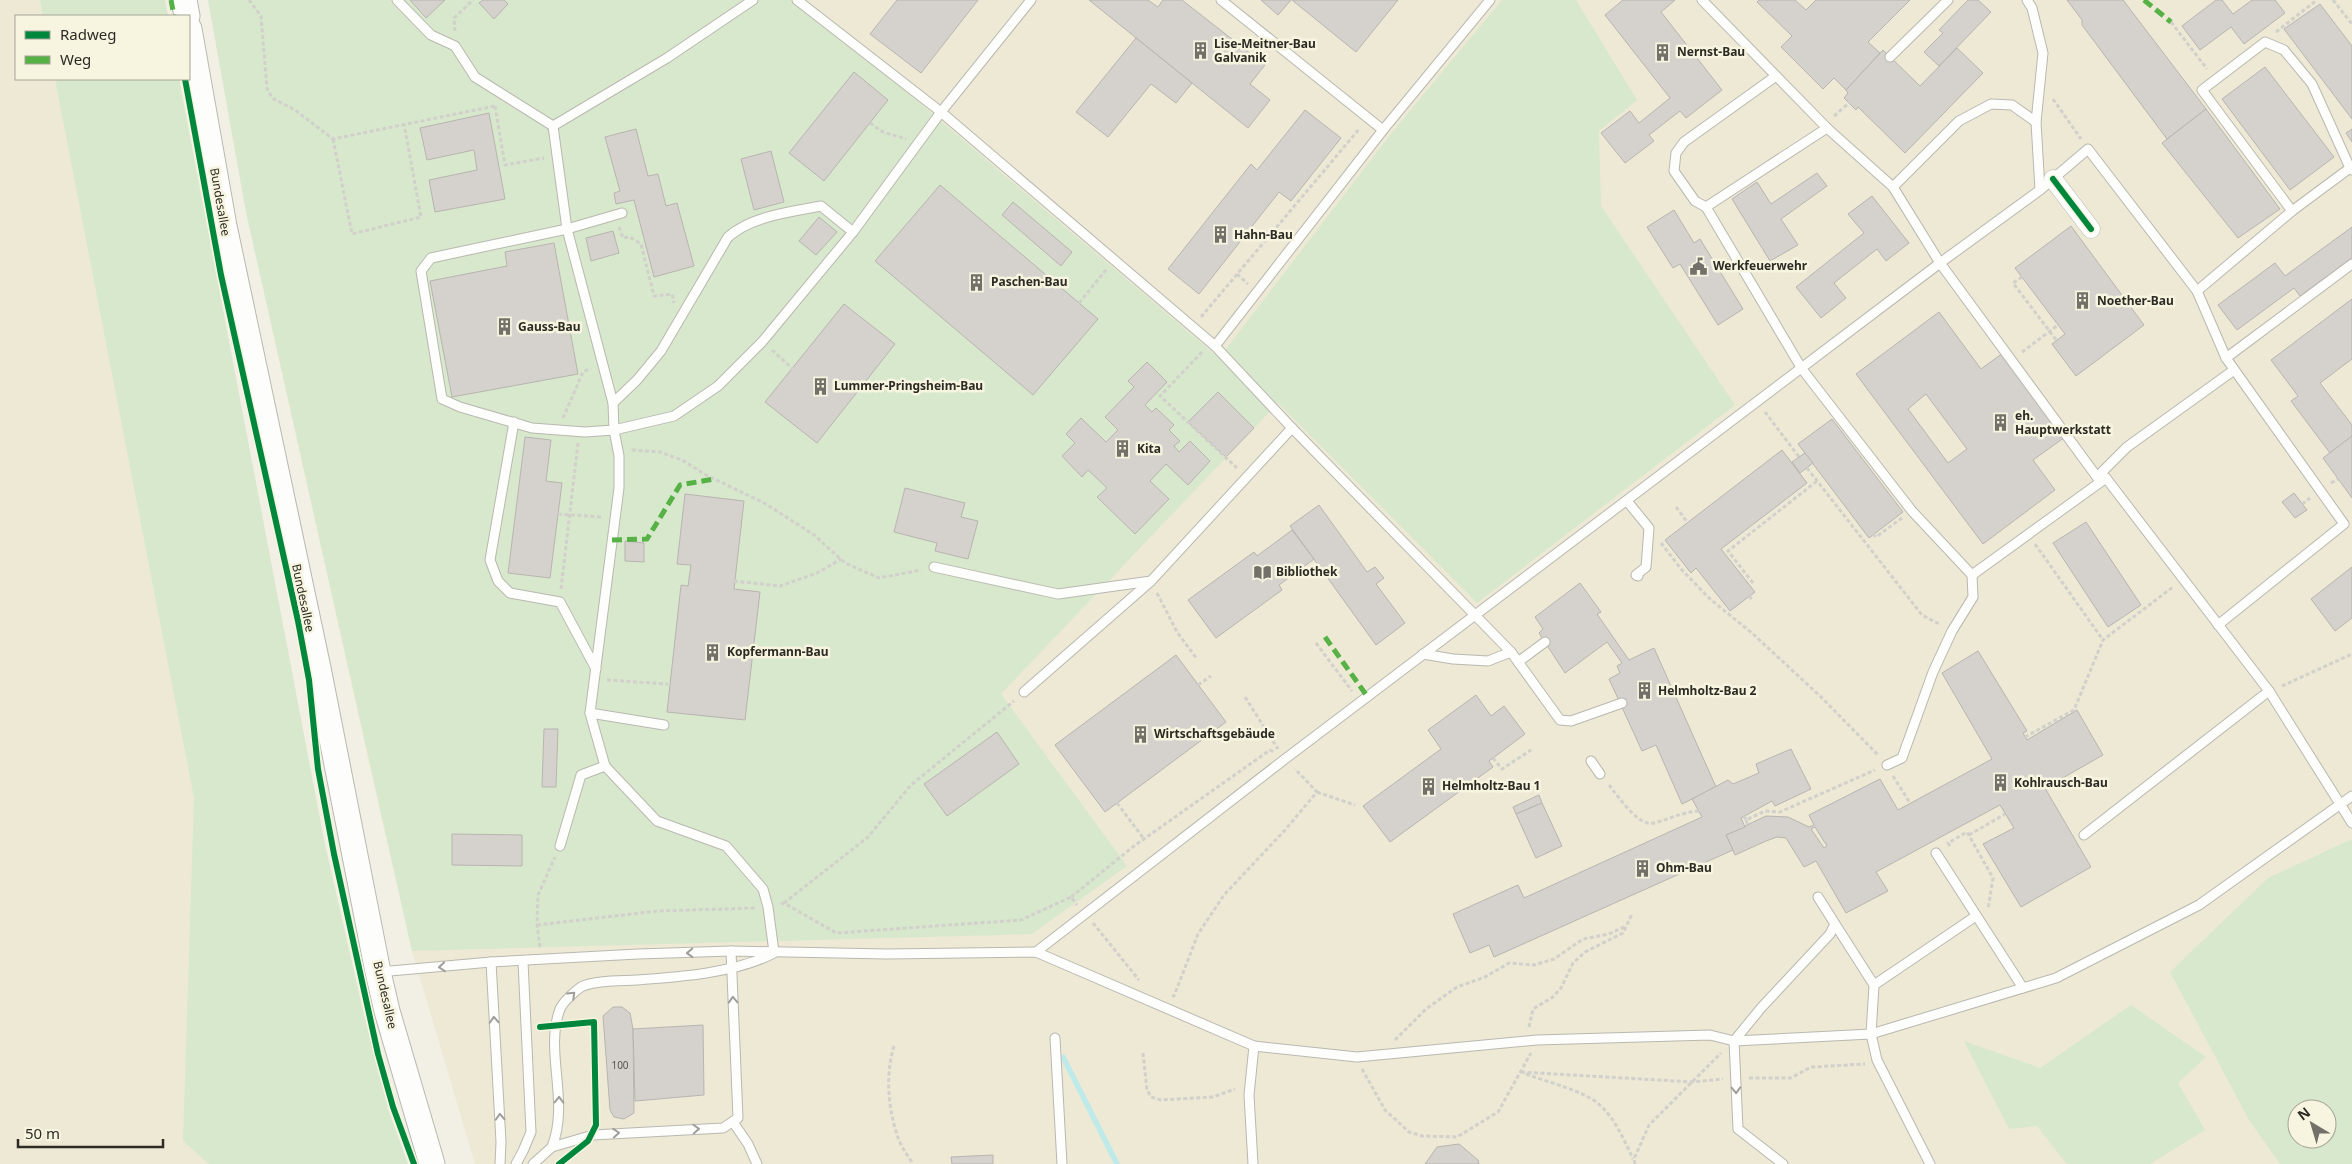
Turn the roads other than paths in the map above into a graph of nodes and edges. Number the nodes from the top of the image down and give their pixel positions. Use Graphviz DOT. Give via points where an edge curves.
graph roads {
  1 [pos="184,0"];
  2 [pos="397,0"];
  3 [pos="753,0"];
  4 [pos="799,0"];
  5 [pos="1031,0"];
  6 [pos="1221,0"];
  7 [pos="1702,0"];
  8 [pos="1948,0"];
  9 [pos="2027,0"];
  10 [pos="1486,1"];
  11 [pos="186,15"];
  12 [pos="190,35"];
  13 [pos="1890,57"];
  14 [pos="1776,76"];
  15 [pos="940,112"];
  16 [pos="2036,122"];
  17 [pos="553,126"];
  18 [pos="1825,127"];
  19 [pos="1383,130"];
  20 [pos="2351,169"];
  21 [pos="2046,184"];
  22 [pos="1893,187"];
  23 [pos="1706,207"];
  24 [pos="2292,211"];
  25 [pos="619,213"];
  26 [pos="567,229"];
  27 [pos="2091,229"];
  28 [pos="853,232"];
  29 [pos="1940,263"];
  30 [pos="2352,264"];
  31 [pos="2197,291"];
  32 [pos="1215,346"];
  33 [pos="2226,358"];
  34 [pos="1802,369"];
  35 [pos="2234,370"];
  36 [pos="613,402"];
  37 [pos="514,422"];
  38 [pos="1292,428"];
  39 [pos="614,430"];
  40 [pos="2102,478"];
  41 [pos="1627,501"];
  42 [pos="934,567"];
  43 [pos="1972,575"];
  44 [pos="1638,576"];
  45 [pos="1151,581"];
  46 [pos="1476,614"];
  47 [pos="2218,625"];
  48 [pos="1545,642"];
  49 [pos="1511,652"];
  50 [pos="1423,654"];
  51 [pos="1518,662"];
  52 [pos="596,669"];
  53 [pos="2269,691"];
  54 [pos="1024,692"];
  55 [pos="1622,703"];
  56 [pos="590,713"];
  57 [pos="664,725"];
  58 [pos="1591,761"];
  59 [pos="1887,765"];
  60 [pos="605,766"];
  61 [pos="1600,774"];
  62 [pos="2352,796"];
  63 [pos="2340,805"];
  64 [pos="2352,823"];
  65 [pos="2084,836"];
  66 [pos="560,846"];
  67 [pos="1936,852"];
  68 [pos="1818,897"];
  69 [pos="1976,916"];
  70 [pos="1835,924"];
  71 [pos="731,951"];
  72 [pos="774,952"];
  73 [pos="1036,952"];
  74 [pos="491,962"];
  75 [pos="523,962"];
  76 [pos="732,968"];
  77 [pos="378,972"];
  78 [pos="1874,985"];
  79 [pos="2023,988"];
  80 [pos="1871,1034"];
  81 [pos="1055,1038"];
  82 [pos="1734,1041"];
  83 [pos="1254,1046"];
  84 [pos="733,1122"];
  85 [pos="552,1147"];
  86 [pos="432,1164"];
  87 [pos="500,1164"];
  88 [pos="516,1164"];
  89 [pos="533,1164"];
  90 [pos="757,1164"];
  91 [pos="1062,1164"];
  92 [pos="1253,1164"];
  93 [pos="1783,1164"];
  94 [pos="1930,1164"];
  1 -- 11 [label="main road"];
  2 -- 17 [label="lane" via="431,35 455,46 475,78"];
  3 -- 17 [label="lane" via="667,58"];
  4 -- 15 [label="lane"];
  5 -- 15 [label="lane"];
  6 -- 19 [label="lane"];
  7 -- 14 [label="lane"];
  8 -- 13 [label="lane"];
  9 -- 16 [label="lane" via="2043,53"];
  10 -- 19 [label="lane"];
  12 -- 77 [label="main road, Bundesallee" via="224,226 318,668"];
  14 -- 18 [label="lane"];
  14 -- 23 [label="lane" via="1684,142 1676,153 1674,171 1695,202"];
  15 -- 28 [label="lane"];
  15 -- 32 [label="lane"];
  16 -- 21 [label="lane"];
  16 -- 22 [label="lane" via="2012,105 1991,104 1959,121"];
  17 -- 26 [label="lane"];
  18 -- 22 [label="lane"];
  18 -- 23 [label="lane"];
  19 -- 32 [label="lane"];
  20 -- 24 [label="lane"];
  20 -- 24 [label="lane" via="2312,84 2284,50 2265,42 2202,90"];
  21 -- 27 [label="street"];
  21 -- 29 [label="lane"];
  21 -- 31 [label="lane" via="2088,149"];
  22 -- 29 [label="lane"];
  23 -- 34 [label="lane"];
  24 -- 31 [label="lane"];
  25 -- 26 [label="lane"];
  26 -- 36 [label="lane"];
  26 -- 37 [label="lane" via="431,258 420,271 442,399"];
  28 -- 36 [label="lane" via="820,206 750,223 728,237 655,358"];
  28 -- 39 [label="lane" via="762,342 718,386 674,416"];
  29 -- 34 [label="lane"];
  29 -- 40 [label="lane"];
  30 -- 33 [label="lane"];
  31 -- 33 [label="lane"];
  32 -- 38 [label="lane"];
  33 -- 35 [label="lane"];
  34 -- 41 [label="lane"];
  34 -- 43 [label="lane" via="1912,511"];
  35 -- 40 [label="lane" via="2127,447"];
  35 -- 47 [label="lane" via="2344,524"];
  36 -- 39 [label="lane"];
  37 -- 39 [label="lane" via="532,428 579,432"];
  37 -- 52 [label="lane" via="490,560 498,581 510,593 560,602"];
  38 -- 45 [label="lane"];
  38 -- 46 [label="lane"];
  39 -- 52 [label="lane" via="619,456 619,488"];
  40 -- 43 [label="lane"];
  40 -- 47 [label="lane"];
  41 -- 44 [label="lane" via="1649,528 1646,568"];
  41 -- 46 [label="lane"];
  42 -- 45 [label="lane" via="1058,594"];
  43 -- 59 [label="lane" via="1972,597 1933,672 1902,758"];
  45 -- 54 [label="lane"];
  46 -- 49 [label="lane"];
  46 -- 50 [label="lane"];
  47 -- 53 [label="lane"];
  48 -- 51 [label="lane"];
  49 -- 50 [label="lane" via="1488,661"];
  49 -- 51 [label="lane"];
  50 -- 73 [label="lane"];
  51 -- 55 [label="lane" via="1560,720 1571,721"];
  52 -- 56 [label="lane"];
  53 -- 63 [label="lane"];
  53 -- 65 [label="lane"];
  56 -- 57 [label="lane"];
  56 -- 60 [label="lane"];
  58 -- 61 [label="lane"];
  60 -- 66 [label="lane" via="581,775"];
  60 -- 72 [label="lane" via="657,821 726,846 763,889"];
  62 -- 63 [label="lane"];
  63 -- 64 [label="lane"];
  63 -- 79 [label="lane" via="2199,905 2056,978"];
  67 -- 69 [label="lane"];
  68 -- 70 [label="lane"];
  69 -- 78 [label="lane"];
  69 -- 79 [label="lane"];
  70 -- 78 [label="lane"];
  70 -- 82 [label="lane" via="1830,934"];
  71 -- 72 [label="lane"];
  71 -- 75 [label="lane, one-way"];
  71 -- 76 [label="lane"];
  72 -- 73 [label="lane"];
  72 -- 76 [label="lane"];
  73 -- 83 [label="lane"];
  74 -- 75 [label="lane"];
  74 -- 77 [label="lane, one-way"];
  87 -- 74 [label="lane, one-way" via="502,1142"];
  75 -- 88 [label="lane" via="531,1132"];
  84 -- 76 [label="lane, one-way" via="738,1118"];
  85 -- 76 [label="lane, one-way" via="558,1130 555,1025 561,1006 582,986"];
  77 -- 86 [label="main road, Bundesallee"];
  78 -- 80 [label="lane"];
  79 -- 80 [label="lane"];
  80 -- 82 [label="lane"];
  80 -- 94 [label="lane" via="1876,1060"];
  81 -- 91 [label="lane"];
  82 -- 83 [label="lane" via="1710,1036 1537,1040 1357,1057"];
  82 -- 93 [label="lane, one-way" via="1738,1129"];
  83 -- 92 [label="lane" via="1249,1095"];
  85 -- 84 [label="lane, one-way" via="593,1135 723,1128"];
  84 -- 90 [label="lane"];
  85 -- 89 [label="lane"];
}
